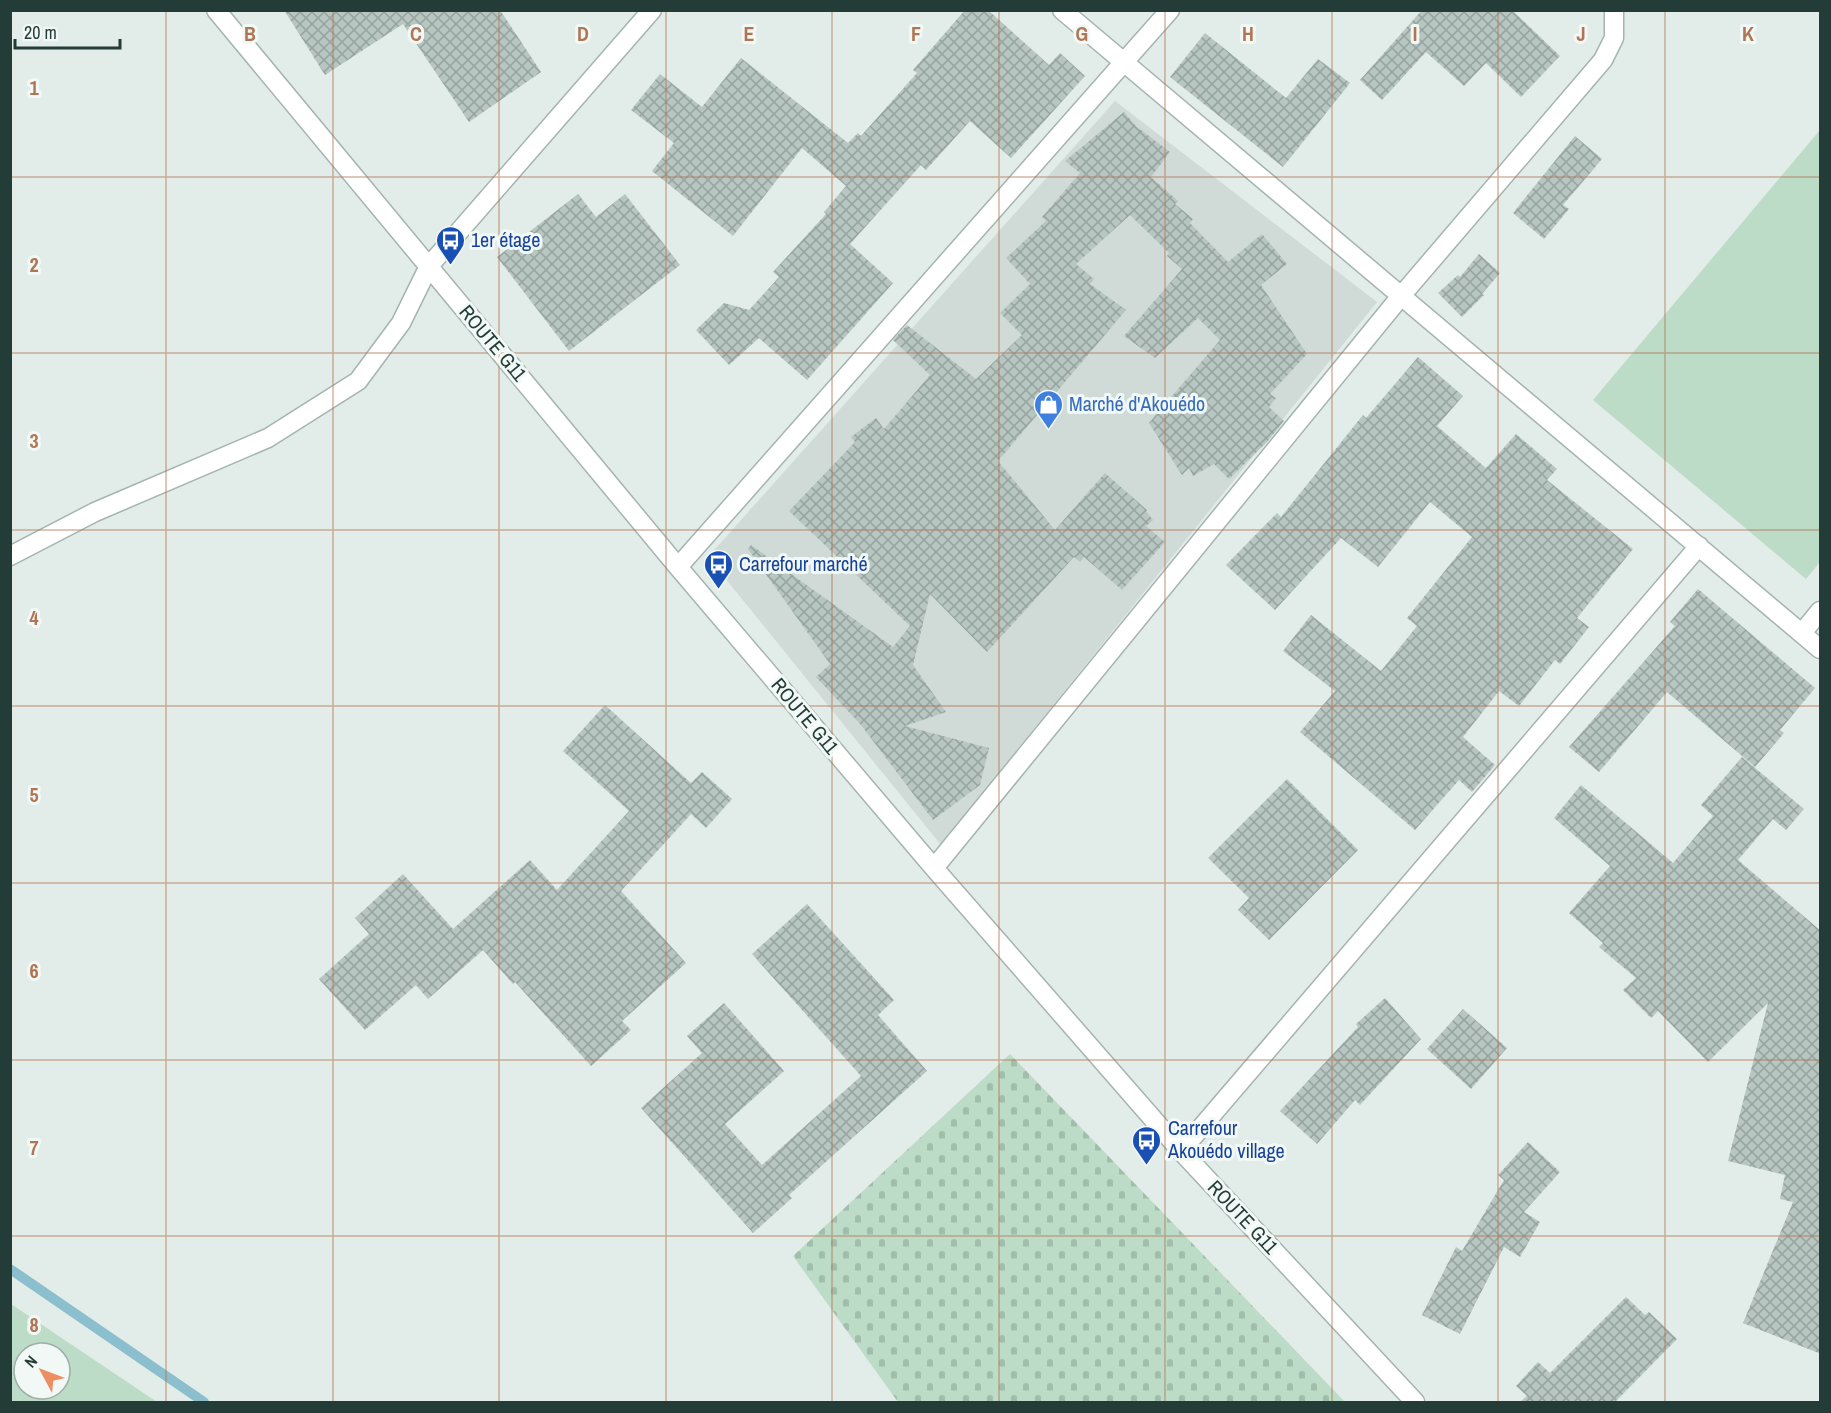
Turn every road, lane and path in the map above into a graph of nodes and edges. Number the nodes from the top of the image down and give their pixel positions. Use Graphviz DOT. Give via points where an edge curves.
graph roads {
  1 [pos="216,10"];
  2 [pos="652,10"];
  3 [pos="1062,10"];
  4 [pos="1170,10"];
  5 [pos="1614,10"];
  6 [pos="1124,63"];
  7 [pos="429,266"];
  8 [pos="1401,296"];
  9 [pos="1699,546"];
  10 [pos="10,556"];
  11 [pos="678,567"];
  12 [pos="1821,611"];
  13 [pos="1802,633"];
  14 [pos="1821,649"];
  15 [pos="934,868"];
  16 [pos="1180,1151"];
  17 [pos="1415,1402"];
  1 -- 7 [label="street, ROUTE G11"];
  2 -- 7 [label="street"];
  3 -- 6 [label="street"];
  4 -- 6 [label="street"];
  5 -- 8 [label="street" via="1614,38 1603,60"];
  6 -- 8 [label="street"];
  6 -- 11 [label="street"];
  7 -- 10 [label="street" via="401,322 358,381 268,438 95,512"];
  7 -- 11 [label="street, ROUTE G11"];
  8 -- 9 [label="street"];
  8 -- 15 [label="street"];
  9 -- 13 [label="street"];
  9 -- 16 [label="street"];
  11 -- 15 [label="street, ROUTE G11"];
  12 -- 13 [label="street"];
  13 -- 14 [label="street"];
  15 -- 16 [label="street, ROUTE G11"];
  16 -- 17 [label="street, ROUTE G11"];
}
